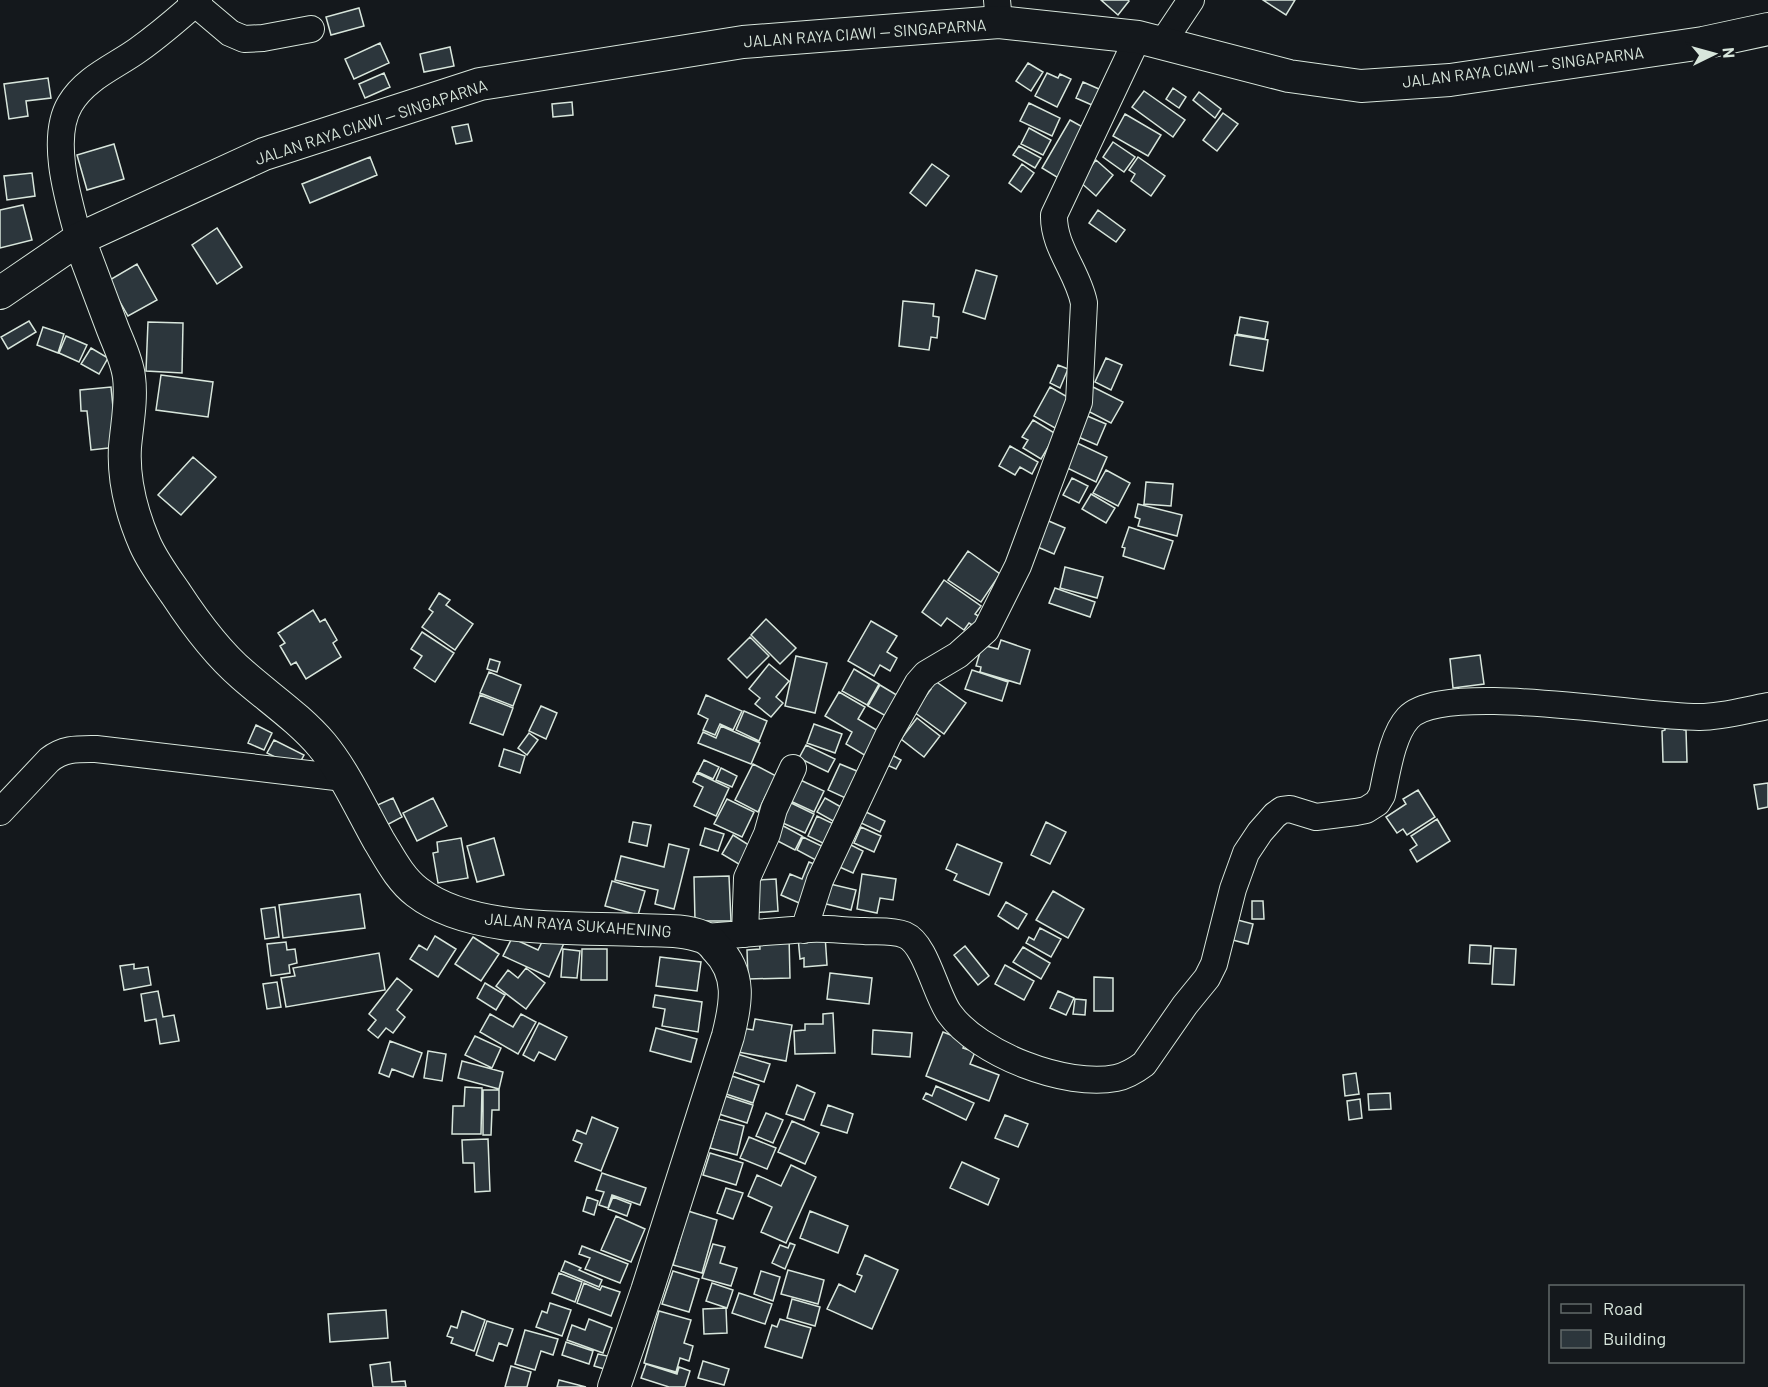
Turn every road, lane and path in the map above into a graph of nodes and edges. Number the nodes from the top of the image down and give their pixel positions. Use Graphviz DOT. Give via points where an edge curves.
graph roads {
  1 [pos="1191,0"];
  2 [pos="195,1"];
  3 [pos="998,11"];
  4 [pos="311,29"];
  5 [pos="1768,29"];
  6 [pos="1150,40"];
  7 [pos="79,239"];
  8 [pos="0,293"];
  9 [pos="1768,706"];
  10 [pos="793,768"];
  11 [pos="344,778"];
  12 [pos="0,812"];
  13 [pos="804,930"];
  14 [pos="745,934"];
  15 [pos="705,937"];
  16 [pos="614,1387"];
  1 -- 6 [label="street"];
  2 -- 4 [label="street" via="230,33 244,39"];
  2 -- 7 [label="street" via="138,50 87,85 69,105 60,148 65,188"];
  3 -- 6 [label="main road, JALAN RAYA CIAWI — SINGAPARNA"];
  3 -- 7 [label="main road, JALAN RAYA CIAWI — SINGAPARNA" via="743,42 480,84 264,154"];
  5 -- 6 [label="main road, JALAN RAYA CIAWI — SINGAPARNA" via="1703,43 1450,80 1361,86 1290,76"];
  6 -- 13 [label="street" via="1054,215 1056,237 1084,303 1079,397 1018,566 986,630 958,656 918,683 888,736 820,880"];
  7 -- 8 [label="main road, JALAN RAYA CIAWI — SINGAPARNA"];
  7 -- 11 [label="main road, JALAN RAYA SUKAHENING" via="129,376 125,471 146,546 219,652 322,745"];
  9 -- 13 [label="street" via="1700,717 1494,701 1445,703 1418,711 1400,730 1377,803 1365,810 1316,817 1282,810 1260,832 1246,853 1207,978 1144,1064 1118,1078 1068,1078 998,1053 959,1024 942,1001 920,950 907,936"];
  10 -- 14 [label="street" via="747,878"];
  11 -- 12 [label="street" via="96,748 70,749 49,760"];
  11 -- 15 [label="main road, JALAN RAYA SUKAHENING" via="398,873 415,891 438,906 481,920 546,927 677,931"];
  13 -- 14 [label="street"];
  14 -- 15 [label="street"];
  15 -- 16 [label="main road" via="729,964 735,985 735,1007"];
}
